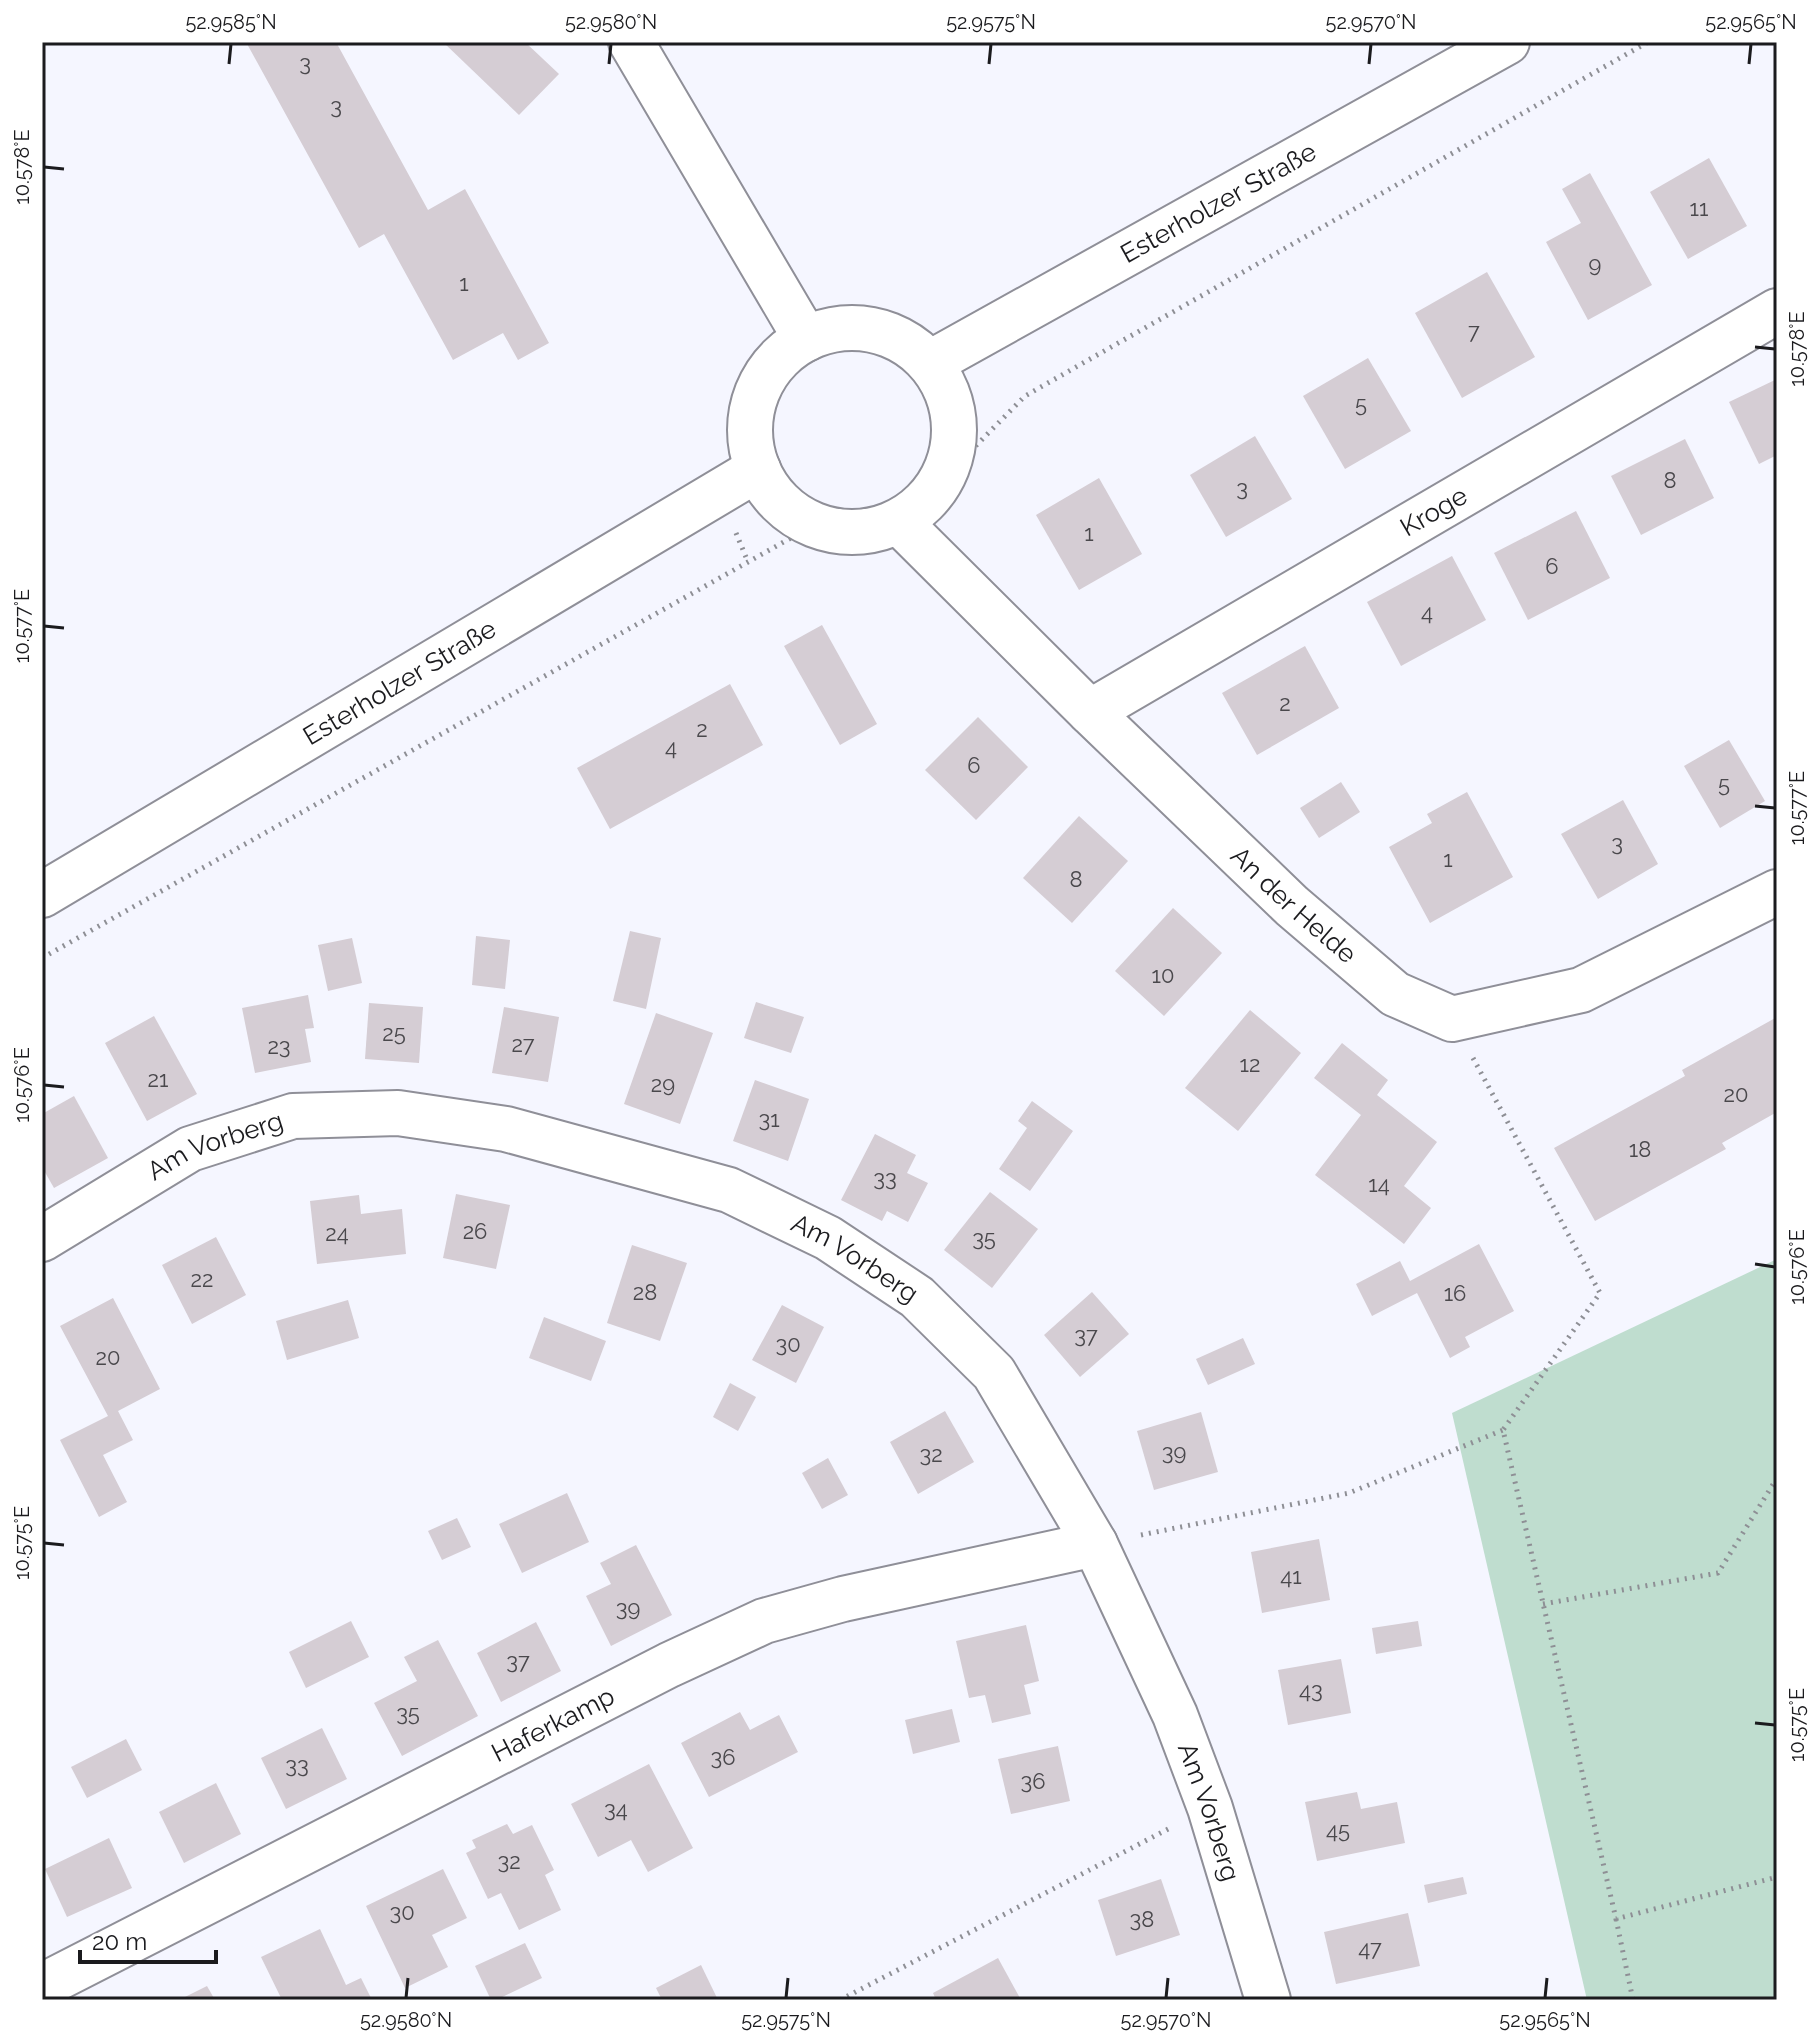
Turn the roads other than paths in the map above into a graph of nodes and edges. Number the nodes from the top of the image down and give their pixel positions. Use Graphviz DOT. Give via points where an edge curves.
graph roads {
  1 [pos="631,42"];
  2 [pos="1507,42"];
  3 [pos="1777,311"];
  4 [pos="806,339"];
  5 [pos="930,363"];
  6 [pos="758,469"];
  7 [pos="899,522"];
  8 [pos="1090,712"];
  9 [pos="1777,892"];
  10 [pos="42,895"];
  11 [pos="42,1239"];
  12 [pos="1095,1544"];
  13 [pos="42,1986"];
  14 [pos="1268,2000"];
  1 -- 4 [label="street"];
  2 -- 5 [label="street, Esterholzer Straße"];
  3 -- 8 [label="street, Kroge"];
  4 -- 5 [label="street" via="838,328 872,329 904,341"];
  4 -- 6 [label="street" via="781,356 752,409 750,439"];
  5 -- 7 [label="street" via="947,389 955,420 953,451 942,480 924,504"];
  6 -- 7 [label="street" via="780,503 814,525 857,533"];
  6 -- 10 [label="street, Esterholzer Straße"];
  7 -- 8 [label="street, An der Helde"];
  8 -- 9 [label="street, An der Helde" via="1292,906 1395,994 1452,1019 1581,990"];
  11 -- 12 [label="street, Am Vorberg" via="190,1149 293,1116 398,1113 506,1129 729,1190 828,1238 917,1297 994,1373"];
  12 -- 13 [label="street, Haferkamp" via="764,1621"];
  12 -- 14 [label="street, Am Vorberg" via="1175,1715 1210,1808"];
}
